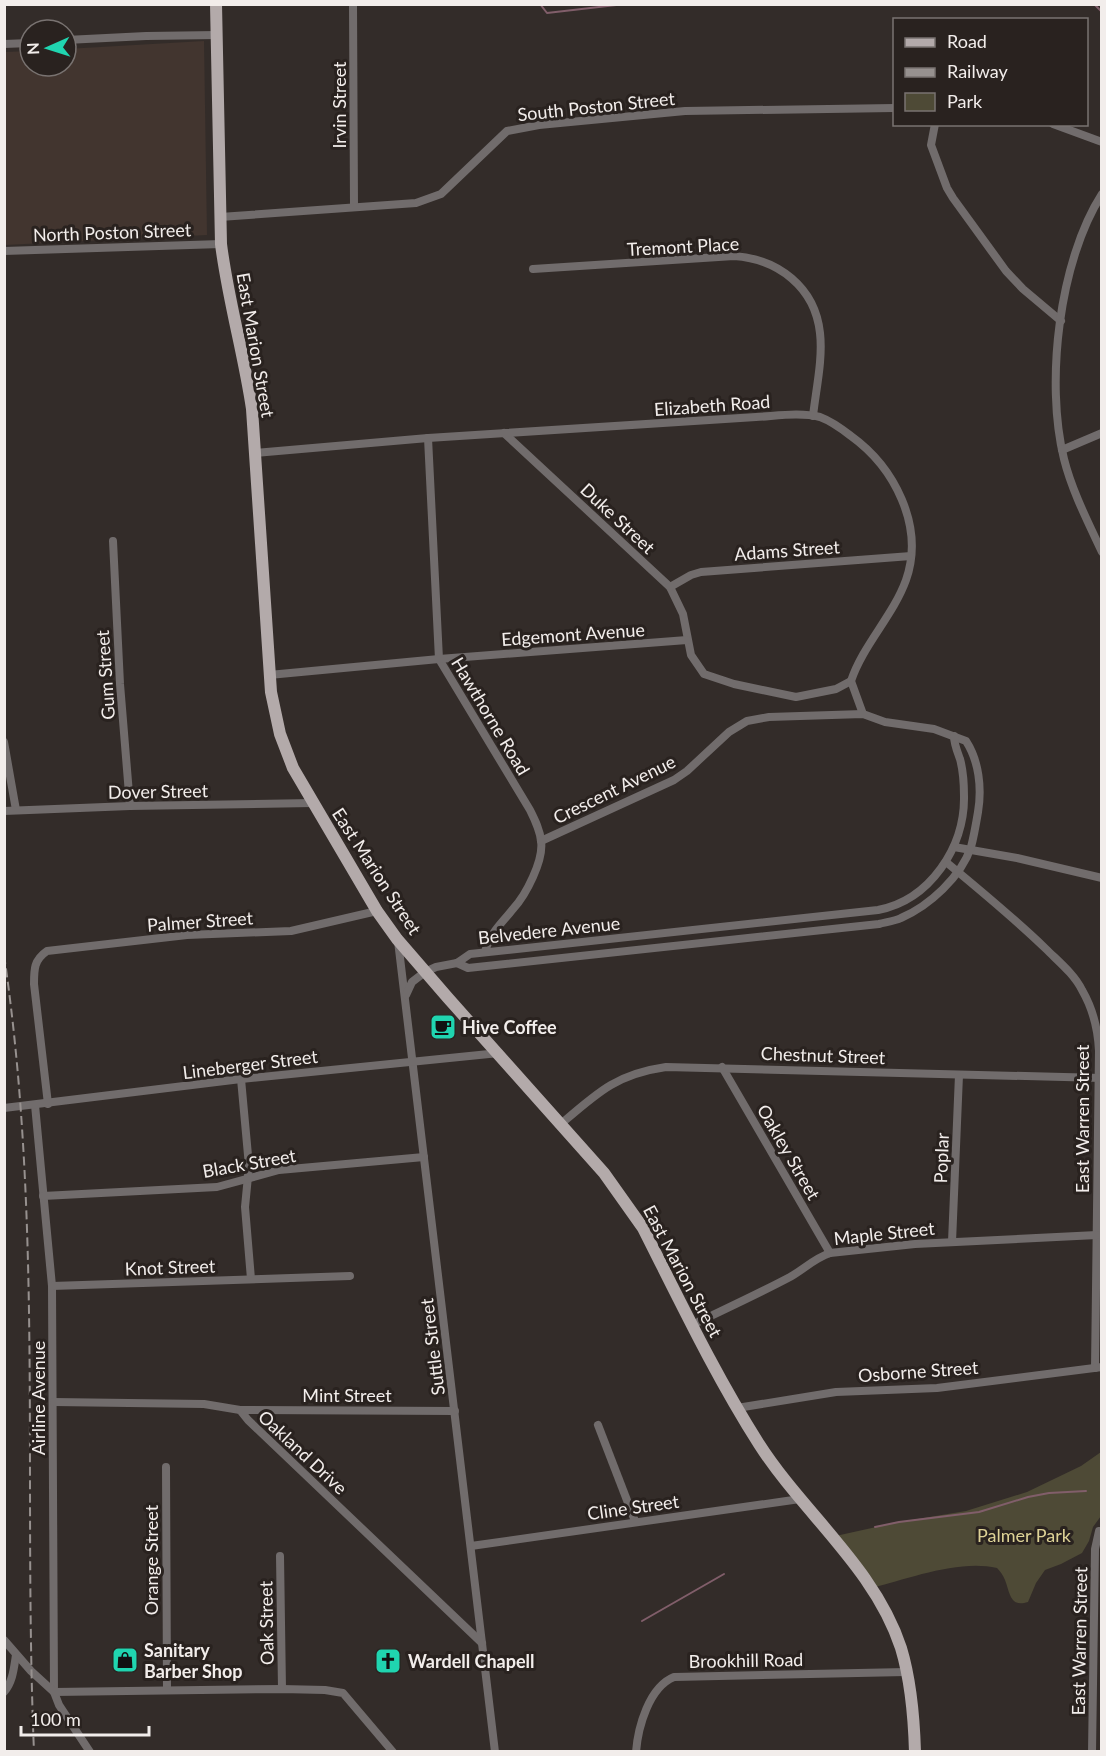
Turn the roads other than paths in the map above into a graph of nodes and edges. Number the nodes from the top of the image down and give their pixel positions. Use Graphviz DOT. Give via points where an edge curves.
graph roads {
  1 [pos="216,4"];
  2 [pos="353,4"];
  3 [pos="217,35"];
  4 [pos="78,39"];
  5 [pos="893,108"];
  6 [pos="935,126"];
  7 [pos="1058,126"];
  8 [pos="1101,142"];
  9 [pos="1101,194"];
  10 [pos="354,206"];
  11 [pos="220,217"];
  12 [pos="221,244"];
  13 [pos="4,251"];
  14 [pos="533,269"];
  15 [pos="1061,321"];
  16 [pos="813,416"];
  17 [pos="504,433"];
  18 [pos="1101,433"];
  19 [pos="428,438"];
  20 [pos="1062,450"];
  21 [pos="255,453"];
  22 [pos="113,542"];
  23 [pos="1101,552"];
  24 [pos="911,556"];
  25 [pos="670,587"];
  26 [pos="687,640"];
  27 [pos="440,659"];
  28 [pos="269,675"];
  29 [pos="851,681"];
  30 [pos="863,714"];
  31 [pos="954,736"];
  32 [pos="4,742"];
  33 [pos="313,803"];
  34 [pos="130,806"];
  35 [pos="16,810"];
  36 [pos="4,811"];
  37 [pos="541,841"];
  38 [pos="954,847"];
  39 [pos="970,850"];
  40 [pos="946,862"];
  41 [pos="957,872"];
  42 [pos="1101,879"];
  43 [pos="377,911"];
  44 [pos="817,917"];
  45 [pos="818,931"];
  46 [pos="648,935"];
  47 [pos="397,939"];
  48 [pos="649,949"];
  49 [pos="485,952"];
  50 [pos="457,963"];
  51 [pos="425,972"];
  52 [pos="405,1002"];
  53 [pos="499,1053"];
  54 [pos="413,1061"];
  55 [pos="722,1067"];
  56 [pos="959,1075"];
  57 [pos="1100,1078"];
  58 [pos="241,1079"];
  59 [pos="48,1104"];
  60 [pos="35,1106"];
  61 [pos="4,1108"];
  62 [pos="561,1124"];
  63 [pos="424,1157"];
  64 [pos="248,1179"];
  65 [pos="43,1196"];
  66 [pos="1097,1235"];
  67 [pos="952,1242"];
  68 [pos="830,1253"];
  69 [pos="350,1276"];
  70 [pos="251,1280"];
  71 [pos="52,1286"];
  72 [pos="692,1325"];
  73 [pos="1098,1367"];
  74 [pos="54,1401"];
  75 [pos="738,1408"];
  76 [pos="240,1410"];
  77 [pos="455,1411"];
  78 [pos="598,1425"];
  79 [pos="166,1467"];
  80 [pos="800,1499"];
  81 [pos="635,1521"];
  82 [pos="1099,1531"];
  83 [pos="471,1546"];
  84 [pos="280,1556"];
  85 [pos="4,1640"];
  86 [pos="482,1642"];
  87 [pos="16,1654"];
  88 [pos="906,1672"];
  89 [pos="282,1689"];
  90 [pos="167,1690"];
  91 [pos="4,1692"];
  92 [pos="54,1692"];
  93 [pos="90,1752"];
  94 [pos="393,1752"];
  95 [pos="495,1752"];
  96 [pos="636,1752"];
  97 [pos="915,1752"];
  98 [pos="1092,1752"];
  1 -- 3 [label="main road, East Marion Street"];
  2 -- 10 [label="street, Irvin Street"];
  3 -- 4 [label="street"];
  3 -- 11 [label="main road, East Marion Street"];
  5 -- 10 [label="street, South Poston Street" via="686,111 539,124 507,131 441,194 416,203"];
  6 -- 15 [label="street" via="931,145 953,198 1006,271"];
  7 -- 8 [label="street"];
  9 -- 15 [label="street" via="1077,249"];
  10 -- 11 [label="street, South Poston Street"];
  11 -- 12 [label="main road, East Marion Street"];
  12 -- 13 [label="street, North Poston Street"];
  12 -- 21 [label="main road, East Marion Street" via="248,378"];
  14 -- 16 [label="street, Tremont Place" via="734,256 771,264 800,287 818,320 821,343"];
  15 -- 20 [label="street" via="1056,407"];
  16 -- 17 [label="street, Elizabeth Road"];
  16 -- 24 [label="street, Elizabeth Road" via="858,441 881,462 901,495"];
  17 -- 19 [label="street, Elizabeth Road"];
  17 -- 25 [label="street, Duke Street"];
  18 -- 20 [label="street"];
  19 -- 21 [label="street, Elizabeth Road"];
  19 -- 27 [label="street, Hawthorne Road"];
  20 -- 23 [label="street"];
  21 -- 28 [label="main road, East Marion Street"];
  22 -- 34 [label="street, Gum Street"];
  24 -- 25 [label="street, Adams Street" via="701,572"];
  24 -- 29 [label="street, Elizabeth Road" via="900,595"];
  25 -- 26 [label="street, Duke Street" via="683,614"];
  26 -- 27 [label="street, Edgemont Avenue"];
  26 -- 29 [label="street" via="691,655 704,674 734,684 796,697 828,691"];
  27 -- 28 [label="street, Edgemont Avenue"];
  27 -- 37 [label="street, Hawthorne Road" via="530,810"];
  28 -- 33 [label="main road, East Marion Street" via="280,734"];
  29 -- 30 [label="street"];
  30 -- 31 [label="street"];
  30 -- 37 [label="street, Crescent Avenue" via="747,721 674,780"];
  31 -- 38 [label="street, Belvedere Avenue" via="964,795"];
  31 -- 39 [label="street, Belvedere Avenue" via="963,738 971,748 978,776 979,804"];
  32 -- 35 [label="street"];
  33 -- 34 [label="street, Dover Street"];
  33 -- 43 [label="main road, East Marion Street"];
  34 -- 35 [label="street, Dover Street"];
  35 -- 36 [label="street, Dover Street"];
  37 -- 49 [label="street" via="538,861 523,896 494,931"];
  38 -- 39 [label="street"];
  38 -- 40 [label="street, Belvedere Avenue"];
  39 -- 41 [label="street, Belvedere Avenue"];
  39 -- 42 [label="street"];
  40 -- 41 [label="street, East Warren Street"];
  40 -- 44 [label="street, Belvedere Avenue" via="925,885 895,905"];
  41 -- 45 [label="street, Belvedere Avenue" via="929,900 900,919"];
  41 -- 57 [label="street, East Warren Street" via="1006,912 1077,981 1097,1029"];
  43 -- 47 [label="main road, East Marion Street"];
  43 -- 59 [label="street, Palmer Street" via="291,931 211,933 51,950 41,956 34,971"];
  44 -- 45 [label="street"];
  44 -- 46 [label="street, Belvedere Avenue"];
  45 -- 48 [label="street, Belvedere Avenue"];
  46 -- 48 [label="street, Belvedere Avenue"];
  46 -- 49 [label="street, Belvedere Avenue"];
  47 -- 51 [label="main road, East Marion Street"];
  47 -- 52 [label="street, Suttle Street"];
  48 -- 50 [label="street, Belvedere Avenue" via="468,968"];
  49 -- 50 [label="street, Belvedere Avenue" via="468,954"];
  50 -- 51 [label="street, Belvedere Avenue"];
  51 -- 52 [label="street" via="409,986"];
  51 -- 53 [label="main road, East Marion Street"];
  52 -- 54 [label="street, Suttle Street"];
  53 -- 54 [label="street, Lineberger Street"];
  53 -- 62 [label="main road, East Marion Street"];
  54 -- 58 [label="street, Lineberger Street"];
  54 -- 63 [label="street, Suttle Street"];
  55 -- 56 [label="street, Chestnut Street"];
  55 -- 62 [label="street, Chestnut Street" via="666,1066 631,1074"];
  55 -- 68 [label="street, Oakley Street"];
  56 -- 57 [label="street, Chestnut Street"];
  56 -- 67 [label="street, Poplar"];
  57 -- 66 [label="street, East Warren Street"];
  58 -- 59 [label="street, Lineberger Street"];
  58 -- 64 [label="street"];
  59 -- 60 [label="street, Lineberger Street"];
  60 -- 61 [label="street, Lineberger Street"];
  60 -- 65 [label="street, Airline Avenue"];
  62 -- 72 [label="main road, East Marion Street" via="631,1209"];
  63 -- 64 [label="street, Black Street" via="279,1170"];
  63 -- 77 [label="street, Suttle Street"];
  64 -- 65 [label="street, Black Street" via="217,1186"];
  64 -- 70 [label="street" via="245,1207"];
  65 -- 71 [label="street, Airline Avenue"];
  66 -- 67 [label="street, Maple Street"];
  66 -- 73 [label="street, East Warren Street"];
  67 -- 68 [label="street, Maple Street"];
  68 -- 72 [label="street, Maple Street"];
  69 -- 70 [label="street, Knot Street"];
  70 -- 71 [label="street, Knot Street"];
  71 -- 74 [label="street, Airline Avenue"];
  72 -- 75 [label="main road, East Marion Street"];
  73 -- 75 [label="street, Osborne Street" via="937,1388 836,1392"];
  74 -- 76 [label="street, Oakland Drive" via="204,1404"];
  74 -- 92 [label="street, Airline Avenue"];
  75 -- 80 [label="main road, East Marion Street"];
  76 -- 77 [label="street, Mint Street"];
  76 -- 86 [label="street, Oakland Drive"];
  77 -- 83 [label="street, Suttle Street"];
  78 -- 81 [label="street"];
  79 -- 90 [label="street, Orange Street"];
  80 -- 81 [label="street, Cline Street"];
  80 -- 88 [label="main road, East Marion Street" via="880,1602 901,1649"];
  81 -- 83 [label="street, Cline Street"];
  82 -- 98 [label="street, East Warren Street" via="1095,1549"];
  83 -- 86 [label="street, Suttle Street"];
  84 -- 89 [label="street, Oak Street"];
  85 -- 87 [label="street"];
  86 -- 95 [label="street, Suttle Street"];
  87 -- 91 [label="street" via="13,1674"];
  87 -- 92 [label="street"];
  88 -- 96 [label="street, Brookhill Road" via="674,1677 663,1683 648,1705"];
  88 -- 97 [label="main road, East Marion Street"];
  89 -- 90 [label="street"];
  89 -- 94 [label="street" via="343,1693"];
  90 -- 92 [label="street"];
  92 -- 93 [label="street" via="58,1705"];
}
